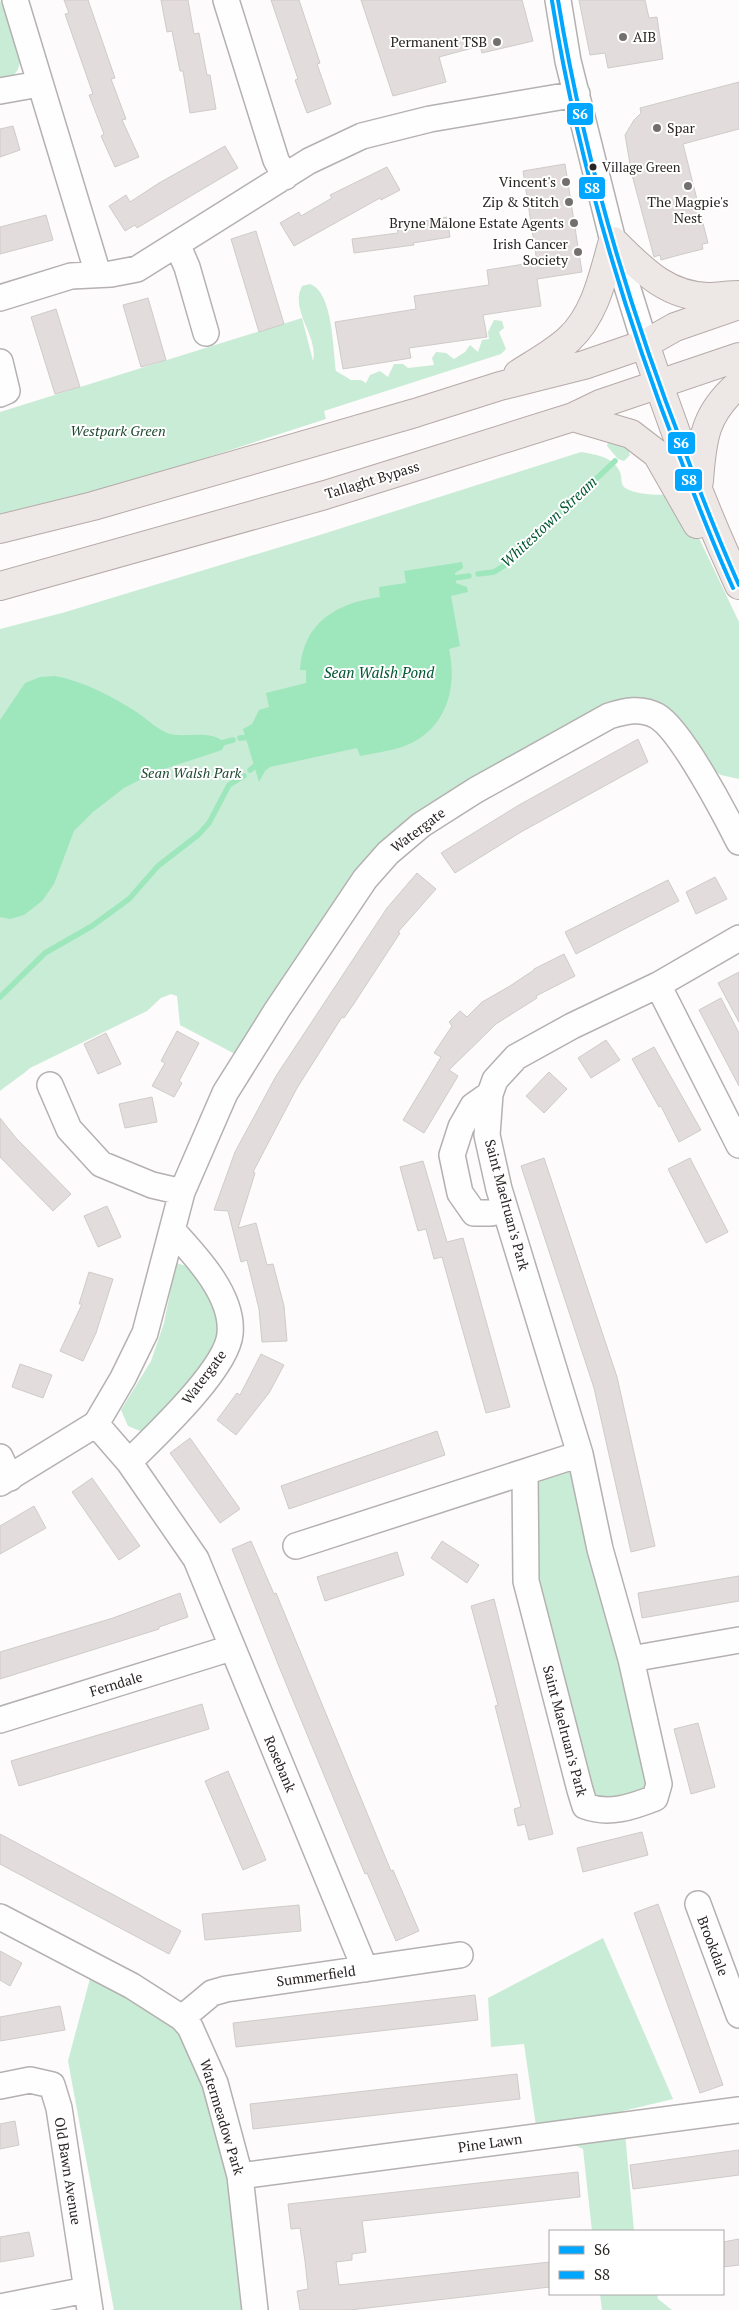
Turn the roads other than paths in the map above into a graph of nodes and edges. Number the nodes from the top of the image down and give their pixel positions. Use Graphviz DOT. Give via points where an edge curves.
graph roads {
  1 [pos="15,0"];
  2 [pos="226,0"];
  3 [pos="558,0"];
  4 [pos="39,84"];
  5 [pos="0,91"];
  6 [pos="577,94"];
  7 [pos="286,177"];
  8 [pos="613,241"];
  9 [pos="177,244"];
  10 [pos="98,274"];
  11 [pos="739,295"];
  12 [pos="0,298"];
  13 [pos="739,305"];
  14 [pos="206,333"];
  15 [pos="645,344"];
  16 [pos="739,357"];
  17 [pos="0,362"];
  18 [pos="658,383"];
  19 [pos="739,384"];
  20 [pos="500,386"];
  21 [pos="0,394"];
  22 [pos="573,417"];
  23 [pos="698,487"];
  24 [pos="0,529"];
  25 [pos="737,580"];
  26 [pos="0,586"];
  27 [pos="731,807"];
  28 [pos="739,842"];
  29 [pos="739,938"];
  30 [pos="658,985"];
  31 [pos="50,1085"];
  32 [pos="490,1094"];
  33 [pos="739,1145"];
  34 [pos="182,1192"];
  35 [pos="505,1210"];
  36 [pos="172,1230"];
  37 [pos="96,1424"];
  38 [pos="580,1454"];
  39 [pos="130,1462"];
  40 [pos="3,1473"];
  41 [pos="525,1473"];
  42 [pos="296,1546"];
  43 [pos="739,1640"];
  44 [pos="231,1648"];
  45 [pos="631,1659"];
  46 [pos="0,1720"];
  47 [pos="698,1904"];
  48 [pos="0,1917"];
  49 [pos="460,1955"];
  50 [pos="364,1969"];
  51 [pos="739,2015"];
  52 [pos="182,2018"];
  53 [pos="0,2086"];
  54 [pos="739,2110"];
  55 [pos="240,2176"];
  56 [pos="88,2300"];
  57 [pos="0,2307"];
  58 [pos="255,2310"];
  1 -- 4 [label="street"];
  2 -- 7 [label="street" via="276,160"];
  3 -- 6 [label="street"];
  4 -- 5 [label="street"];
  4 -- 10 [label="street"];
  6 -- 7 [label="street" via="430,119 362,136 310,161"];
  6 -- 8 [label="street"];
  7 -- 9 [label="street"];
  8 -- 11 [label="main road" via="662,285 707,297"];
  8 -- 15 [label="street"];
  8 -- 20 [label="main road" via="596,296 581,325 558,348"];
  9 -- 10 [label="street" via="137,269"];
  9 -- 14 [label="street"];
  10 -- 12 [label="street" via="71,276"];
  13 -- 15 [label="main road" via="675,327"];
  15 -- 18 [label="main road"];
  15 -- 20 [label="main road" via="584,365"];
  16 -- 18 [label="main road, Tallaght Bypass"];
  17 -- 21 [label="street" via="7,391"];
  18 -- 22 [label="main road, Tallaght Bypass"];
  18 -- 23 [label="main road"];
  19 -- 23 [label="main road" via="718,405 709,420 703,441"];
  20 -- 24 [label="main road" via="103,503"];
  22 -- 25 [label="main road" via="631,434 657,454 714,554"];
  22 -- 26 [label="main road, Tallaght Bypass" via="325,495"];
  23 -- 25 [label="main road"];
  27 -- 28 [label="street"];
  27 -- 34 [label="street, Watergate" via="666,722 656,715 633,710 609,716 421,824 392,848 365,879 276,1010 225,1093"];
  29 -- 30 [label="street, Saint Maelruan's Park"];
  30 -- 32 [label="street, Saint Maelruan's Park" via="516,1057 495,1080"];
  30 -- 33 [label="street"];
  31 -- 34 [label="street" via="70,1129 100,1164 152,1185"];
  32 -- 35 [label="street, Saint Maelruan's Park" via="487,1135"];
  32 -- 35 [label="street" via="473,1106 461,1126 452,1155 460,1193 474,1213"];
  34 -- 36 [label="street, Watergate"];
  35 -- 38 [label="street, Saint Maelruan's Park"];
  36 -- 37 [label="street, Watergate" via="145,1333"];
  36 -- 39 [label="street, Watergate" via="216,1284 227,1312 230,1334 224,1354 200,1385"];
  37 -- 39 [label="street"];
  37 -- 40 [label="street, Watergate"];
  38 -- 41 [label="street"];
  38 -- 45 [label="street, Saint Maelruan's Park" via="600,1549"];
  39 -- 44 [label="street, Rosebank" via="196,1559"];
  41 -- 42 [label="street"];
  41 -- 45 [label="street, Saint Maelruan's Park" via="526,1581 582,1798 585,1806 599,1812 630,1807 655,1798 659,1784"];
  43 -- 45 [label="street"];
  44 -- 46 [label="street, Ferndale"];
  44 -- 50 [label="street, Rosebank"];
  47 -- 51 [label="street, Brookdale"];
  48 -- 52 [label="street, Watermeadow Park" via="132,1986"];
  49 -- 50 [label="street, Summerfield"];
  50 -- 52 [label="street, Summerfield" via="226,1989 212,1993"];
  52 -- 55 [label="street, Watermeadow Park" via="200,2046 215,2083"];
  53 -- 56 [label="street, Old Bawn Avenue" via="30,2080 52,2086 59,2108"];
  54 -- 55 [label="street, Pine Lawn"];
  55 -- 58 [label="street, Watermeadow Park"];
  56 -- 57 [label="street"];
}
